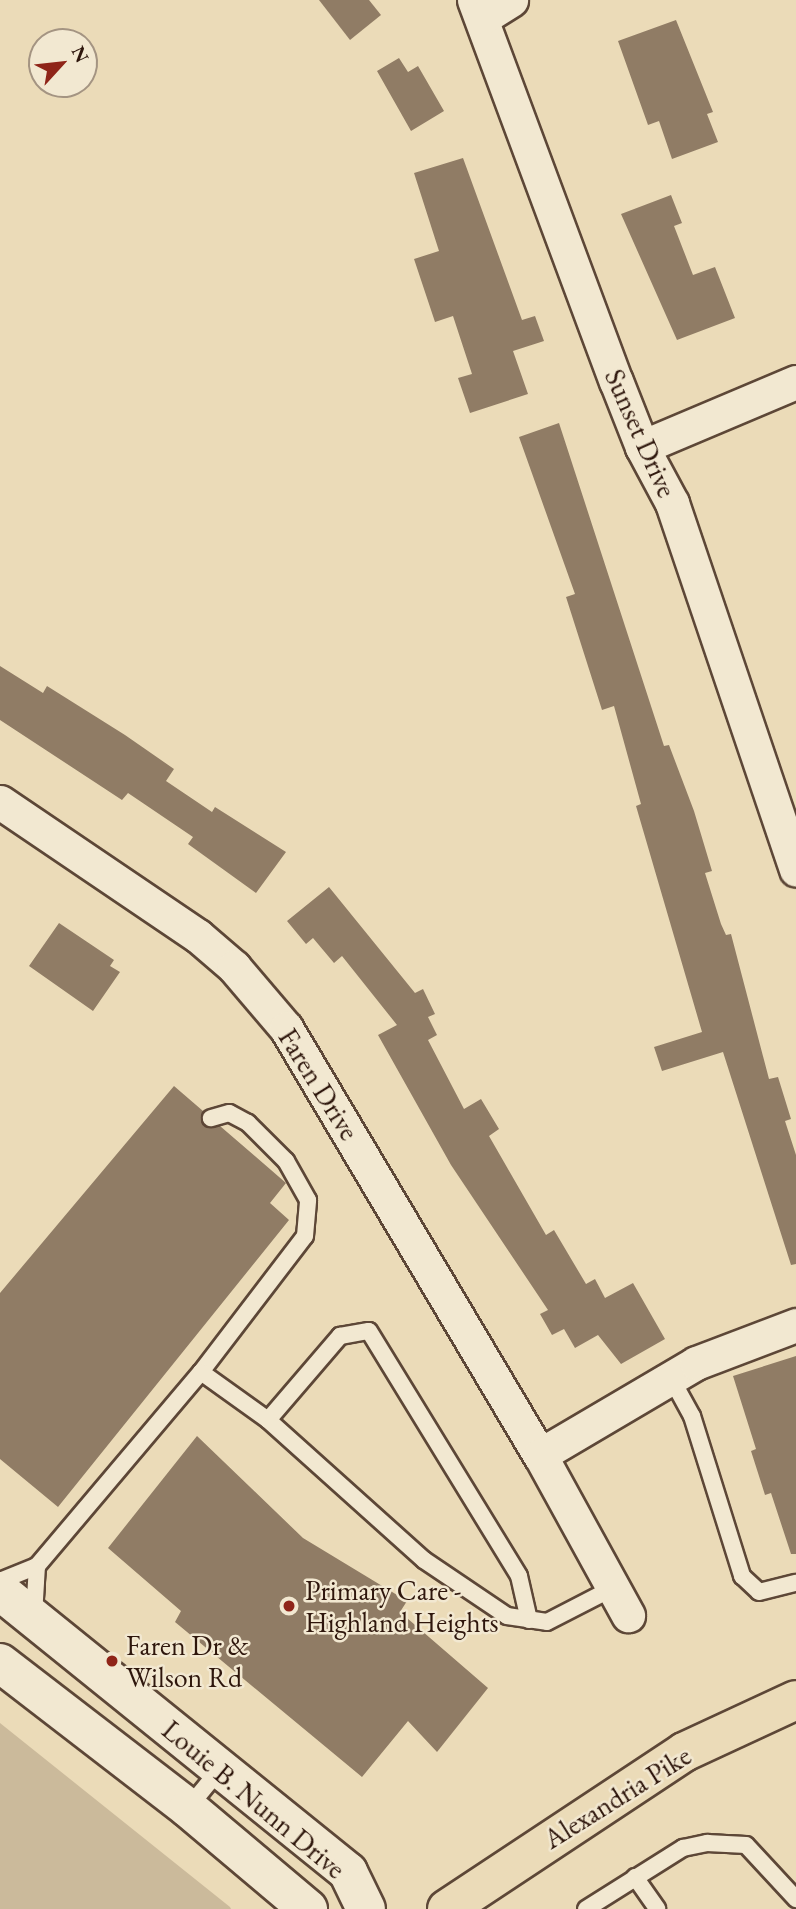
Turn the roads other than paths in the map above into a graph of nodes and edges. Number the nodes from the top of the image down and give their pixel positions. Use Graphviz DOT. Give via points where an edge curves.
graph roads {
  1 [pos="490,6"];
  2 [pos="796,382"];
  3 [pos="642,447"];
  4 [pos="0,802"];
  5 [pos="796,870"];
  6 [pos="211,1118"];
  7 [pos="796,1325"];
  8 [pos="201,1372"];
  9 [pos="670,1376"];
  10 [pos="268,1420"];
  11 [pos="540,1455"];
  12 [pos="37,1566"];
  13 [pos="0,1581"];
  14 [pos="796,1583"];
  15 [pos="0,1591"];
  16 [pos="620,1602"];
  17 [pos="34,1618"];
  18 [pos="529,1620"];
  19 [pos="0,1663"];
  20 [pos="796,1700"];
  21 [pos="221,1767"];
  22 [pos="188,1808"];
  23 [pos="796,1873"];
  24 [pos="635,1877"];
  25 [pos="785,1885"];
  26 [pos="796,1899"];
  27 [pos="308,1909"];
  28 [pos="366,1909"];
  29 [pos="447,1909"];
  30 [pos="586,1909"];
  31 [pos="657,1909"];
  1 -- 3 [label="street, Sunset Drive"];
  2 -- 3 [label="street"];
  3 -- 5 [label="street, Sunset Drive" via="672,503"];
  4 -- 11 [label="street, Faren Drive" via="167,913 257,991 313,1071"];
  6 -- 8 [label="lane" via="229,1113 248,1123 286,1161 308,1200 305,1236"];
  7 -- 9 [label="street"];
  8 -- 10 [label="lane"];
  8 -- 12 [label="lane"];
  9 -- 11 [label="street"];
  9 -- 14 [label="lane" via="692,1416 742,1576 759,1592"];
  10 -- 18 [label="lane" via="424,1560 507,1616"];
  10 -- 18 [label="lane" via="340,1336 369,1331 519,1576"];
  11 -- 16 [label="street, Faren Drive"];
  12 -- 13 [label="lane"];
  12 -- 17 [label="lane"];
  15 -- 17 [label="main road, Louie B. Nunn Drive"];
  16 -- 18 [label="lane" via="547,1622"];
  17 -- 21 [label="main road, Louie B. Nunn Drive"];
  19 -- 22 [label="main road, Louie B. Nunn Drive"];
  20 -- 29 [label="highway, Alexandria Pike" via="684,1752"];
  21 -- 22 [label="lane"];
  21 -- 28 [label="main road, Louie B. Nunn Drive" via="348,1872"];
  22 -- 27 [label="main road, Louie B. Nunn Drive"];
  23 -- 25 [label="lane"];
  24 -- 25 [label="lane" via="683,1848 733,1844 746,1845"];
  24 -- 30 [label="lane"];
  24 -- 31 [label="lane"];
  25 -- 26 [label="lane"];
}
